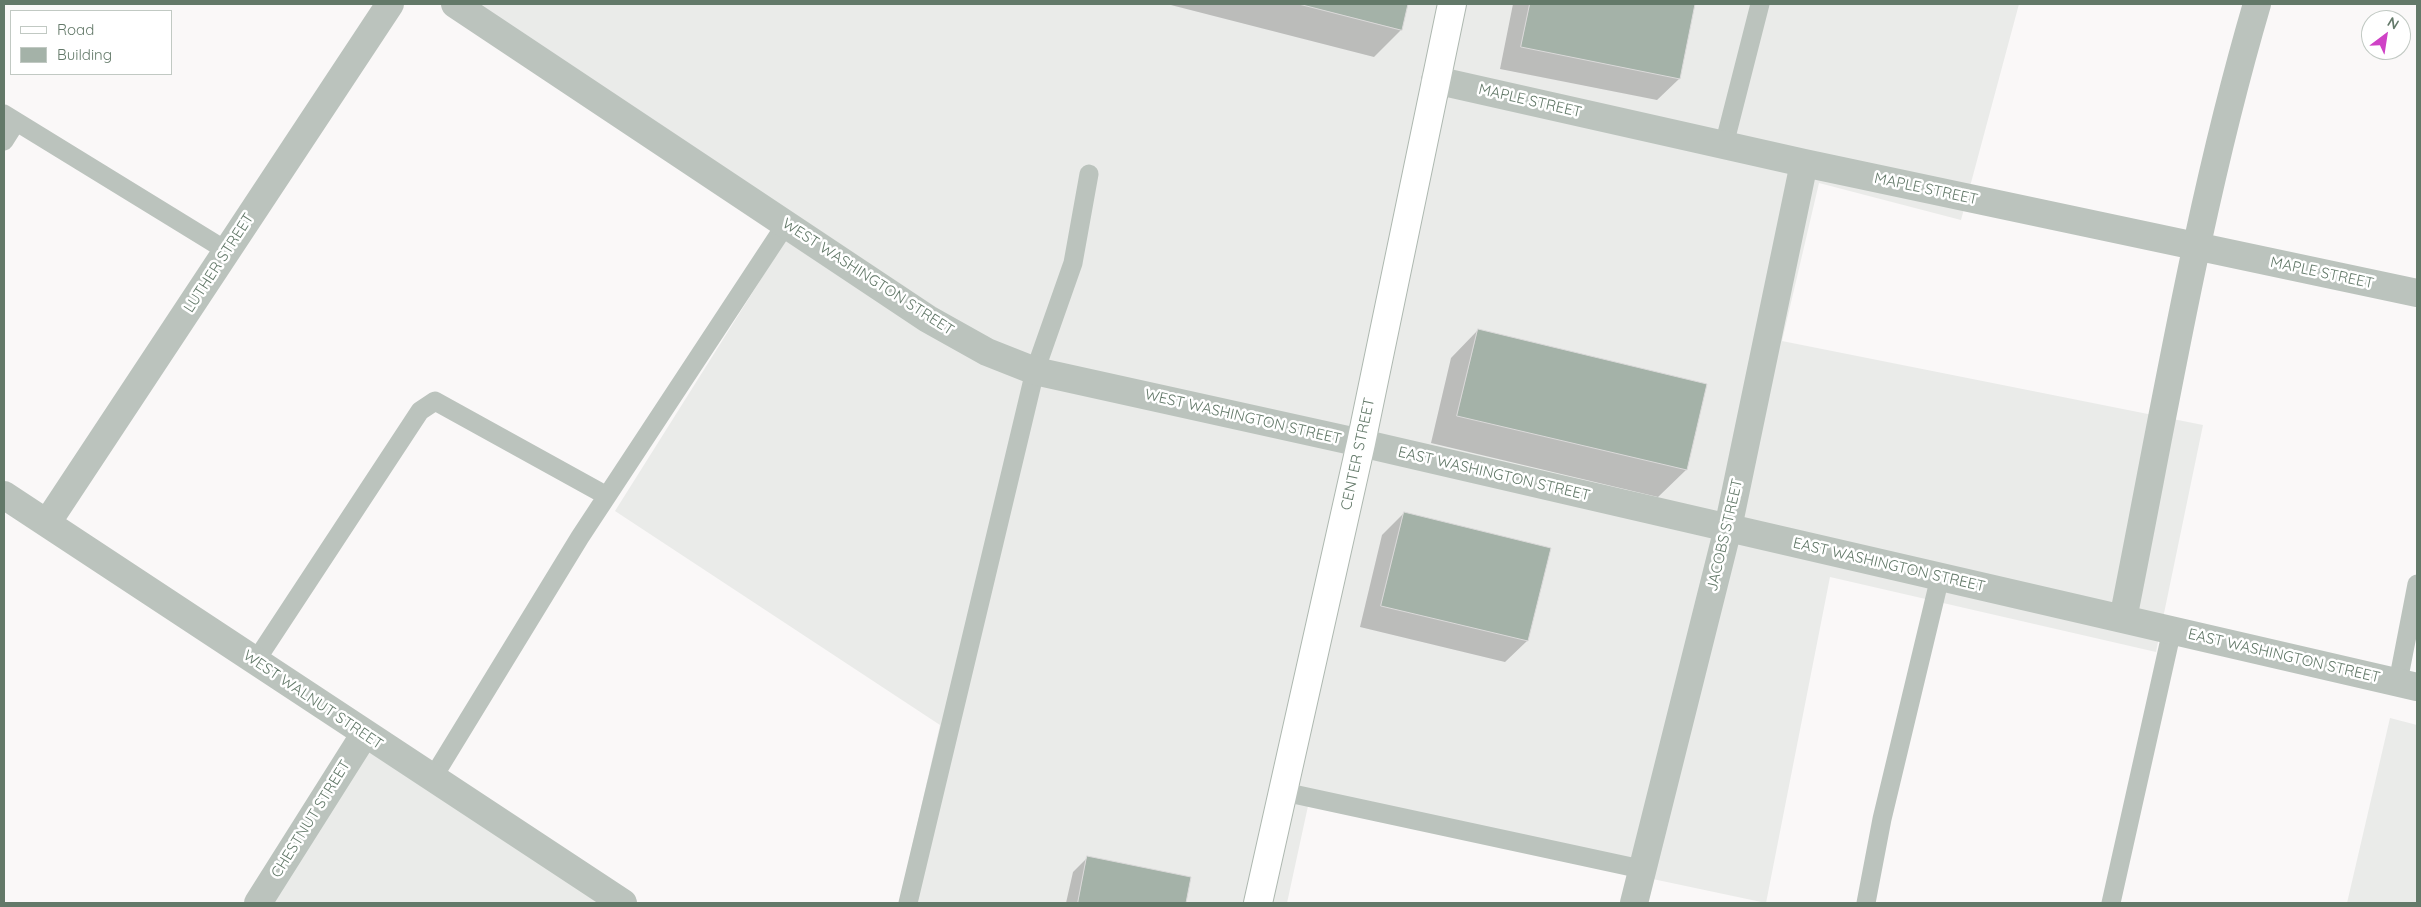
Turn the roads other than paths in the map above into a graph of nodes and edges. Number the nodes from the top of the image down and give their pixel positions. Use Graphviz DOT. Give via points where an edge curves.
graph roads {
  1 [pos="390,4"];
  2 [pos="455,4"];
  3 [pos="1452,4"];
  4 [pos="1760,4"];
  5 [pos="2257,4"];
  6 [pos="1435,80"];
  7 [pos="10,118"];
  8 [pos="4,141"];
  9 [pos="1724,145"];
  10 [pos="1804,163"];
  11 [pos="1089,174"];
  12 [pos="786,224"];
  13 [pos="2198,247"];
  14 [pos="227,251"];
  15 [pos="2417,294"];
  16 [pos="1035,371"];
  17 [pos="1361,443"];
  18 [pos="4,495"];
  19 [pos="607,496"];
  20 [pos="47,523"];
  21 [pos="1728,528"];
  22 [pos="1940,576"];
  23 [pos="2417,584"];
  24 [pos="2123,619"];
  25 [pos="2172,630"];
  26 [pos="255,662"];
  27 [pos="2408,685"];
  28 [pos="364,735"];
  29 [pos="432,779"];
  30 [pos="1284,792"];
  31 [pos="1641,869"];
  32 [pos="258,903"];
  33 [pos="623,903"];
  34 [pos="908,903"];
  35 [pos="1258,903"];
  36 [pos="1634,903"];
  37 [pos="1866,903"];
  38 [pos="2111,903"];
  1 -- 14 [label="street, LUTHER STREET"];
  2 -- 12 [label="street, WEST WASHINGTON STREET"];
  3 -- 6 [label="main road, CENTER STREET"];
  4 -- 9 [label="lane"];
  5 -- 13 [label="street" via="2228,108"];
  6 -- 9 [label="street, MAPLE STREET"];
  6 -- 17 [label="main road, CENTER STREET"];
  7 -- 8 [label="lane"];
  7 -- 14 [label="lane"];
  9 -- 10 [label="street, MAPLE STREET"];
  10 -- 13 [label="street, MAPLE STREET"];
  10 -- 21 [label="street, JACOBS STREET"];
  11 -- 16 [label="lane" via="1073,263"];
  12 -- 16 [label="street, WEST WASHINGTON STREET" via="928,319 987,352"];
  12 -- 19 [label="lane"];
  13 -- 15 [label="street, MAPLE STREET"];
  13 -- 24 [label="street"];
  14 -- 20 [label="street, LUTHER STREET"];
  16 -- 17 [label="street, WEST WASHINGTON STREET"];
  16 -- 34 [label="lane"];
  17 -- 21 [label="street, EAST WASHINGTON STREET"];
  17 -- 30 [label="main road, CENTER STREET"];
  18 -- 20 [label="street, WEST WALNUT STREET"];
  19 -- 26 [label="lane" via="435,401 420,410"];
  19 -- 29 [label="lane"];
  20 -- 26 [label="street, WEST WALNUT STREET"];
  21 -- 22 [label="street, EAST WASHINGTON STREET"];
  21 -- 31 [label="street, JACOBS STREET"];
  22 -- 24 [label="street, EAST WASHINGTON STREET"];
  22 -- 37 [label="lane" via="1882,819"];
  23 -- 27 [label="lane"];
  24 -- 25 [label="street, EAST WASHINGTON STREET"];
  25 -- 27 [label="street, EAST WASHINGTON STREET"];
  25 -- 38 [label="lane"];
  26 -- 28 [label="street, WEST WALNUT STREET"];
  28 -- 29 [label="street, WEST WALNUT STREET"];
  28 -- 32 [label="street, CHESTNUT STREET"];
  29 -- 33 [label="street, WEST WALNUT STREET"];
  30 -- 31 [label="lane"];
  30 -- 35 [label="main road, CENTER STREET"];
  31 -- 36 [label="street, JACOBS STREET"];
}
